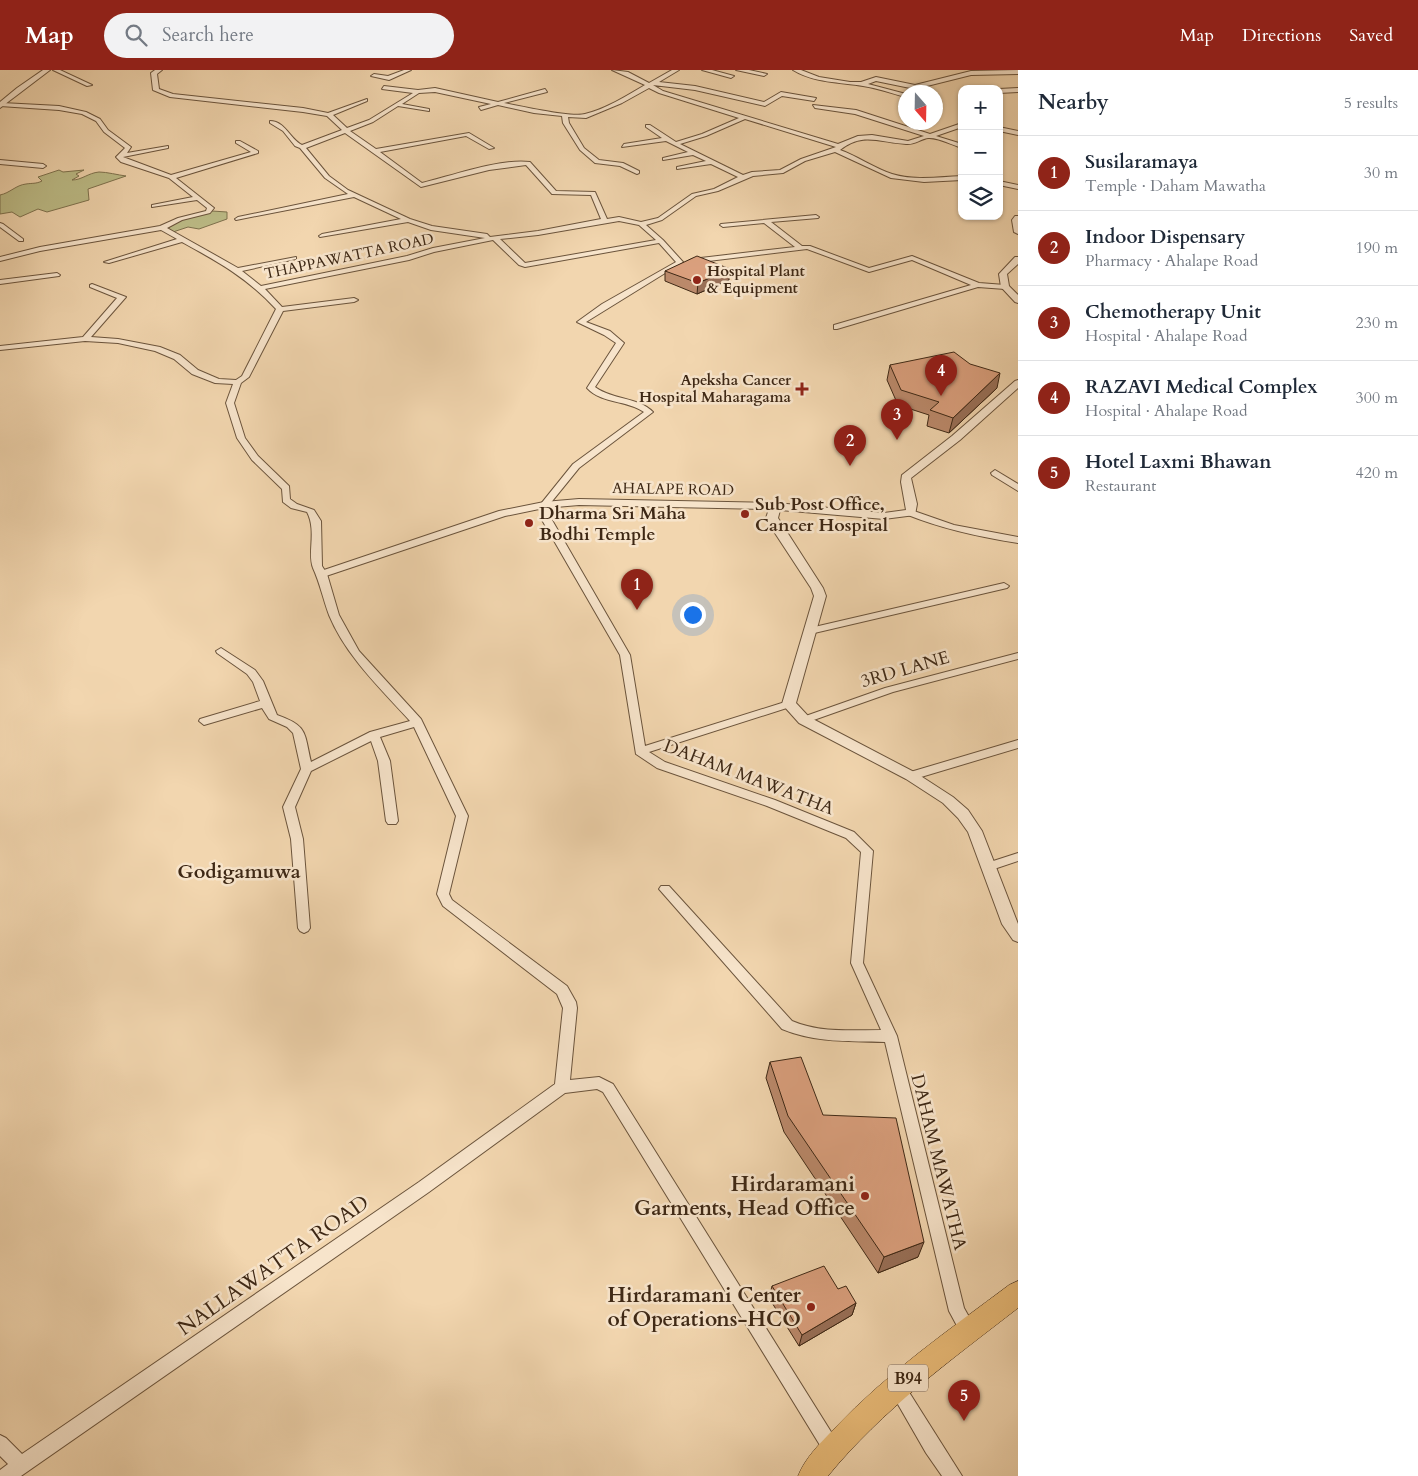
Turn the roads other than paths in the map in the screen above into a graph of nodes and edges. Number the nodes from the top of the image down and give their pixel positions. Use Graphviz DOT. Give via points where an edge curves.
graph roads {
  1 [pos="48,70"];
  2 [pos="56,70"];
  3 [pos="159,70"];
  4 [pos="408,70"];
  5 [pos="615,70"];
  6 [pos="676,70"];
  7 [pos="705,70"];
  8 [pos="739,70"];
  9 [pos="796,70"];
  10 [pos="1018,72"];
  11 [pos="764,74"];
  12 [pos="374,76"];
  13 [pos="731,76"];
  14 [pos="653,84"];
  15 [pos="862,84"];
  16 [pos="89,86"];
  17 [pos="384,88"];
  18 [pos="1018,90"];
  19 [pos="545,91"];
  20 [pos="1003,91"];
  21 [pos="418,92"];
  22 [pos="898,93"];
  23 [pos="814,99"];
  24 [pos="365,100"];
  25 [pos="501,104"];
  26 [pos="1,105"];
  27 [pos="399,105"];
  28 [pos="815,106"];
  29 [pos="481,108"];
  30 [pos="428,110"];
  31 [pos="328,115"];
  32 [pos="565,116"];
  33 [pos="743,118"];
  34 [pos="272,122"];
  35 [pos="648,126"];
  36 [pos="958,126"];
  37 [pos="1003,130"];
  38 [pos="347,131"];
  39 [pos="1018,133"];
  40 [pos="928,136"];
  41 [pos="666,139"];
  42 [pos="238,142"];
  43 [pos="675,144"];
  44 [pos="958,145"];
  45 [pos="166,146"];
  46 [pos="624,146"];
  47 [pos="302,147"];
  48 [pos="491,148"];
  49 [pos="836,148"];
  50 [pos="376,151"];
  51 [pos="693,154"];
  52 [pos="119,157"];
  53 [pos="665,159"];
  54 [pos="0,162"];
  55 [pos="710,162"];
  56 [pos="43,166"];
  57 [pos="679,168"];
  58 [pos="637,172"];
  59 [pos="171,177"];
  60 [pos="743,177"];
  61 [pos="958,178"];
  62 [pos="1003,184"];
  63 [pos="1018,187"];
  64 [pos="354,195"];
  65 [pos="197,198"];
  66 [pos="154,206"];
  67 [pos="816,217"];
  68 [pos="1018,218"];
  69 [pos="238,219"];
  70 [pos="408,220"];
  71 [pos="606,221"];
  72 [pos="764,221"];
  73 [pos="640,224"];
  74 [pos="723,224"];
  75 [pos="1,225"];
  76 [pos="162,228"];
  77 [pos="1018,232"];
  78 [pos="14,234"];
  79 [pos="322,236"];
  80 [pos="0,237"];
  81 [pos="497,237"];
  82 [pos="20,240"];
  83 [pos="182,240"];
  84 [pos="661,242"];
  85 [pos="801,248"];
  86 [pos="294,258"];
  87 [pos="0,259"];
  88 [pos="1018,259"];
  89 [pos="107,262"];
  90 [pos="680,262"];
  91 [pos="237,270"];
  92 [pos="57,275"];
  93 [pos="0,282"];
  94 [pos="978,285"];
  95 [pos="92,286"];
  96 [pos="1006,287"];
  97 [pos="260,288"];
  98 [pos="354,300"];
  99 [pos="1018,300"];
  100 [pos="280,309"];
  101 [pos="837,327"];
  102 [pos="85,340"];
  103 [pos="0,348"];
  104 [pos="238,382"];
  105 [pos="1018,383"];
  106 [pos="995,473"];
  107 [pos="1018,488"];
  108 [pos="544,505"];
  109 [pos="776,506"];
  110 [pos="911,513"];
  111 [pos="1018,540"];
  112 [pos="322,574"];
  113 [pos="1004,586"];
  114 [pos="810,631"];
  115 [pos="221,651"];
  116 [pos="1018,656"];
  117 [pos="267,703"];
  118 [pos="789,704"];
  119 [pos="804,720"];
  120 [pos="204,721"];
  121 [pos="417,722"];
  122 [pos="374,735"];
  123 [pos="1018,744"];
  124 [pos="640,750"];
  125 [pos="307,769"];
  126 [pos="911,776"];
  127 [pos="392,821"];
  128 [pos="1018,857"];
  129 [pos="988,867"];
  130 [pos="665,889"];
  131 [pos="304,928"];
  132 [pos="1018,936"];
  133 [pos="890,1036"];
  134 [pos="562,1087"];
  135 [pos="1018,1293"];
  136 [pos="969,1331"];
  137 [pos="896,1387"];
  138 [pos="0,1444"];
  139 [pos="832,1449"];
  140 [pos="21,1465"];
  141 [pos="6,1476"];
  142 [pos="811,1476"];
  143 [pos="953,1476"];
  1 -- 26 [label="street"];
  2 -- 16 [label="street"];
  3 -- 31 [label="street" via="154,73 156,90 172,96"];
  4 -- 12 [label="street" via="389,78"];
  5 -- 14 [label="street"];
  6 -- 14 [label="street"];
  7 -- 13 [label="street"];
  8 -- 11 [label="street"];
  9 -- 15 [label="street" via="818,78"];
  10 -- 15 [label="street" via="971,73 915,87 876,79"];
  14 -- 23 [label="street" via="695,88 765,104 781,94"];
  14 -- 32 [label="street" via="584,117"];
  14 -- 33 [label="street" via="661,92"];
  15 -- 22 [label="street"];
  17 -- 21 [label="street"];
  18 -- 20 [label="street"];
  19 -- 25 [label="street"];
  21 -- 25 [label="street" via="435,90"];
  21 -- 27 [label="street"];
  24 -- 31 [label="street"];
  25 -- 29 [label="street"];
  25 -- 32 [label="street"];
  26 -- 52 [label="street" via="59,108 91,116 129,148"];
  27 -- 30 [label="street"];
  27 -- 38 [label="street"];
  28 -- 40 [label="street" via="856,112"];
  31 -- 38 [label="street"];
  32 -- 58 [label="street" via="582,149 597,162 621,164"];
  33 -- 43 [label="street"];
  33 -- 49 [label="street"];
  34 -- 47 [label="street"];
  35 -- 41 [label="street"];
  36 -- 40 [label="street"];
  37 -- 39 [label="street"];
  38 -- 47 [label="street"];
  38 -- 50 [label="street"];
  40 -- 44 [label="street"];
  40 -- 49 [label="street" via="908,143 858,138"];
  41 -- 43 [label="street"];
  41 -- 46 [label="street"];
  42 -- 59 [label="street" via="256,152"];
  43 -- 51 [label="street"];
  45 -- 52 [label="street"];
  47 -- 64 [label="street" via="332,182"];
  48 -- 50 [label="street" via="467,134"];
  49 -- 60 [label="street" via="781,172"];
  49 -- 61 [label="street" via="891,176 924,180"];
  50 -- 71 [label="street" via="421,185 489,168 528,163 554,193 593,192"];
  51 -- 53 [label="street"];
  51 -- 55 [label="street"];
  52 -- 59 [label="street" via="124,162"];
  54 -- 56 [label="street"];
  55 -- 57 [label="street"];
  55 -- 60 [label="street"];
  59 -- 65 [label="street"];
  60 -- 73 [label="street" via="716,190 694,195 660,219"];
  62 -- 63 [label="street"];
  64 -- 69 [label="street"];
  64 -- 70 [label="street"];
  65 -- 66 [label="street"];
  65 -- 76 [label="street" via="211,208 208,212 180,219"];
  67 -- 72 [label="street"];
  68 -- 77 [label="street"];
  70 -- 79 [label="street"];
  70 -- 81 [label="street" via="431,228"];
  71 -- 73 [label="street" via="629,220"];
  71 -- 81 [label="street"];
  72 -- 74 [label="street"];
  72 -- 85 [label="street"];
  73 -- 84 [label="street"];
  75 -- 78 [label="street"];
  76 -- 83 [label="street, THAPPAWATTA ROAD"];
  76 -- 87 [label="street"];
  78 -- 80 [label="street"];
  78 -- 82 [label="street"];
  81 -- 84 [label="street" via="525,265"];
  81 -- 97 [label="street, THAPPAWATTA ROAD"];
  83 -- 89 [label="street"];
  83 -- 91 [label="street, THAPPAWATTA ROAD"];
  84 -- 90 [label="street"];
  85 -- 90 [label="street"];
  85 -- 94 [label="street" via="808,247 869,270 912,258"];
  86 -- 91 [label="street"];
  88 -- 96 [label="street" via="1003,274"];
  90 -- 108 [label="street" via="581,322 607,333 620,343 591,388 599,394 650,412 576,466"];
  91 -- 97 [label="street, THAPPAWATTA ROAD"];
  92 -- 93 [label="street"];
  94 -- 96 [label="street"];
  94 -- 101 [label="street"];
  95 -- 102 [label="street" via="122,297"];
  96 -- 99 [label="street"];
  97 -- 100 [label="street"];
  98 -- 100 [label="street"];
  100 -- 104 [label="street" via="245,377"];
  102 -- 103 [label="street"];
  102 -- 104 [label="street" via="118,341 156,349 177,357 195,372 218,381"];
  104 -- 112 [label="street" via="230,403 241,438 255,458 286,488 286,500 310,510 316,521 317,566"];
  105 -- 110 [label="street" via="906,477 913,506"];
  106 -- 107 [label="street"];
  108 -- 109 [label="street, AHALAPE ROAD" via="579,502"];
  108 -- 112 [label="street, AHALAPE ROAD" via="503,513"];
  108 -- 124 [label="street, DAHAM MAWATHA" via="547,520 625,655"];
  109 -- 110 [label="street, AHALAPE ROAD" via="884,516"];
  109 -- 114 [label="street" via="772,518 775,524 818,588 820,596"];
  110 -- 111 [label="street" via="938,524"];
  112 -- 121 [label="street" via="334,615 356,653"];
  113 -- 114 [label="street"];
  114 -- 118 [label="street"];
  115 -- 117 [label="street" via="251,672"];
  116 -- 119 [label="street, 3RD LANE" via="889,690"];
  117 -- 120 [label="street"];
  117 -- 125 [label="street" via="273,717 291,724 298,732"];
  118 -- 119 [label="street"];
  118 -- 124 [label="street"];
  119 -- 126 [label="street"];
  121 -- 122 [label="street"];
  121 -- 134 [label="street" via="462,816 444,899 567,996 570,1008"];
  122 -- 125 [label="street"];
  122 -- 127 [label="street" via="384,761"];
  123 -- 126 [label="street"];
  124 -- 133 [label="street, DAHAM MAWATHA" via="662,765 850,835 864,846 867,851 858,964"];
  125 -- 131 [label="street" via="289,808 297,839"];
  126 -- 129 [label="street" via="963,814 975,831"];
  128 -- 129 [label="street"];
  129 -- 132 [label="street" via="1010,924"];
  130 -- 133 [label="street" via="787,1025 812,1035"];
  133 -- 136 [label="street, DAHAM MAWATHA" via="957,1312"];
  134 -- 139 [label="street" via="599,1083 608,1088"];
  134 -- 140 [label="street, NALLAWATTA ROAD" via="424,1187"];
  135 -- 136 [label="main road, B94"];
  136 -- 137 [label="main road, B94"];
  137 -- 139 [label="main road, B94"];
  137 -- 143 [label="street"];
  138 -- 140 [label="street"];
  139 -- 142 [label="main road, B94"];
  140 -- 141 [label="street, NALLAWATTA ROAD"];
}
